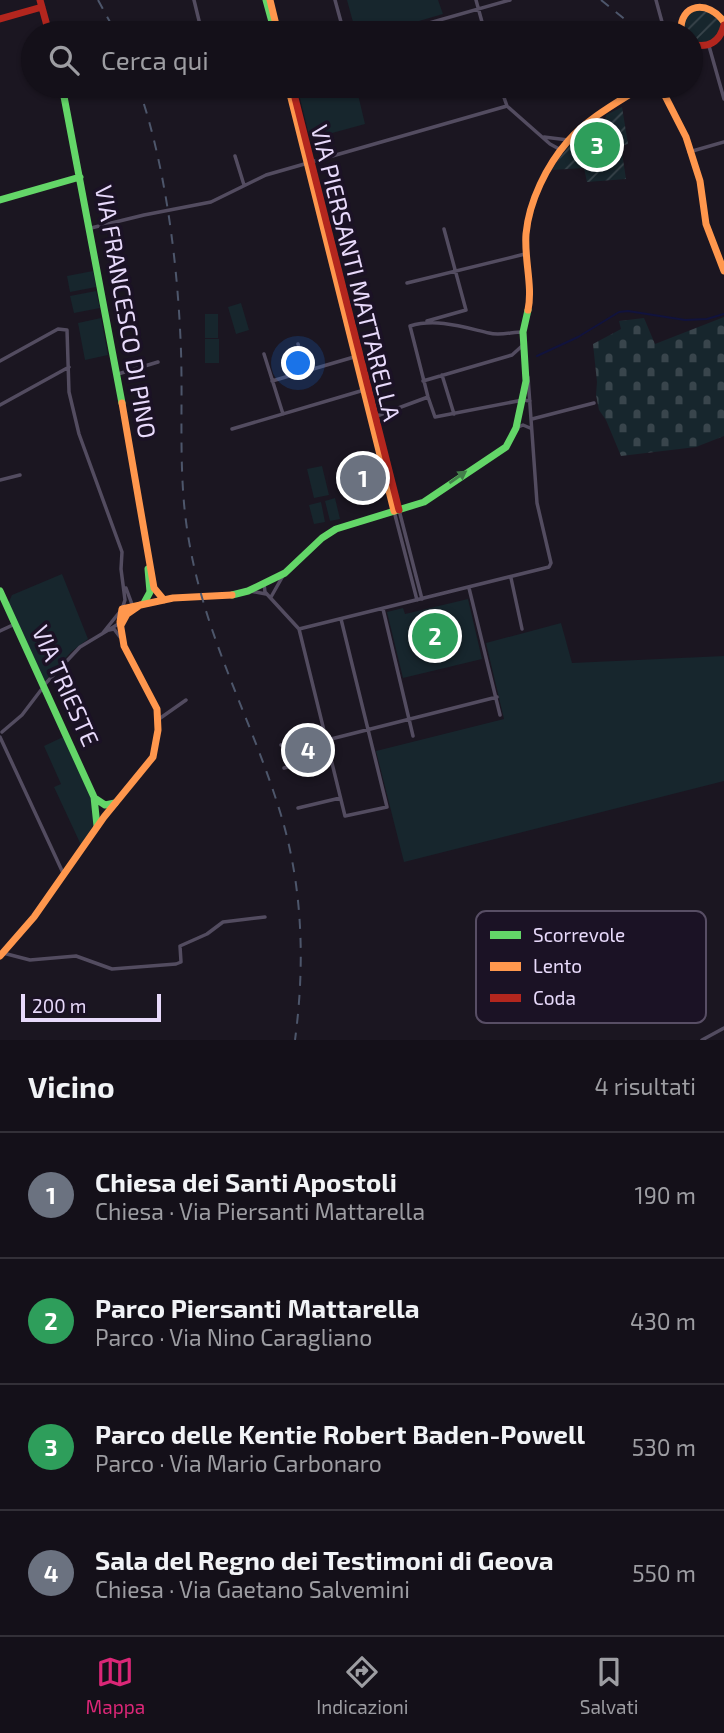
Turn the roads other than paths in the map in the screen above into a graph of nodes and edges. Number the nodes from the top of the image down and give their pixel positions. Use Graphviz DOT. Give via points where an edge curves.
graph roads {
  1 [pos="194,0"];
  2 [pos="268,0"];
  3 [pos="335,0"];
  4 [pos="476,0"];
  5 [pos="510,0"];
  6 [pos="656,0"];
  7 [pos="700,1"];
  8 [pos="41,3"];
  9 [pos="478,9"];
  10 [pos="0,19"];
  11 [pos="46,21"];
  12 [pos="199,21"];
  13 [pos="273,21"];
  14 [pos="341,21"];
  15 [pos="436,21"];
  16 [pos="482,21"];
  17 [pos="661,21"];
  18 [pos="681,21"];
  19 [pos="724,21"];
  20 [pos="703,48"];
  21 [pos="709,49"];
  22 [pos="64,98"];
  23 [pos="293,98"];
  24 [pos="504,98"];
  25 [pos="666,98"];
  26 [pos="626,99"];
  27 [pos="724,99"];
  28 [pos="507,106"];
  29 [pos="542,136"];
  30 [pos="569,140"];
  31 [pos="724,142"];
  32 [pos="561,150"];
  33 [pos="689,152"];
  34 [pos="235,156"];
  35 [pos="310,162"];
  36 [pos="80,177"];
  37 [pos="244,185"];
  38 [pos="0,200"];
  39 [pos="91,228"];
  40 [pos="444,229"];
  41 [pos="525,254"];
  42 [pos="455,271"];
  43 [pos="724,271"];
  44 [pos="407,283"];
  45 [pos="425,321"];
  46 [pos="523,332"];
  47 [pos="523,343"];
  48 [pos="298,344"];
  49 [pos="264,354"];
  50 [pos="355,356"];
  51 [pos="0,361"];
  52 [pos="158,362"];
  53 [pos="363,366"];
  54 [pos="69,367"];
  55 [pos="306,371"];
  56 [pos="118,374"];
  57 [pos="442,375"];
  58 [pos="272,381"];
  59 [pos="423,381"];
  60 [pos="366,389"];
  61 [pos="428,397"];
  62 [pos="527,401"];
  63 [pos="594,403"];
  64 [pos="0,405"];
  65 [pos="283,414"];
  66 [pos="454,414"];
  67 [pos="373,417"];
  68 [pos="532,419"];
  69 [pos="516,428"];
  70 [pos="232,429"];
  71 [pos="531,429"];
  72 [pos="20,475"];
  73 [pos="0,480"];
  74 [pos="397,510"];
  75 [pos="285,573"];
  76 [pos="511,578"];
  77 [pos="123,579"];
  78 [pos="265,584"];
  79 [pos="469,588"];
  80 [pos="0,591"];
  81 [pos="153,591"];
  82 [pos="248,591"];
  83 [pos="270,595"];
  84 [pos="164,600"];
  85 [pos="419,600"];
  86 [pos="154,602"];
  87 [pos="137,607"];
  88 [pos="383,608"];
  89 [pos="122,609"];
  90 [pos="341,619"];
  91 [pos="120,623"];
  92 [pos="15,624"];
  93 [pos="299,629"];
  94 [pos="522,629"];
  95 [pos="0,631"];
  96 [pos="107,631"];
  97 [pos="102,634"];
  98 [pos="122,641"];
  99 [pos="46,683"];
  100 [pos="41,690"];
  101 [pos="496,697"];
  102 [pos="186,700"];
  103 [pos="500,715"];
  104 [pos="409,719"];
  105 [pos="158,720"];
  106 [pos="368,730"];
  107 [pos="2,732"];
  108 [pos="325,734"];
  109 [pos="413,736"];
  110 [pos="0,737"];
  111 [pos="327,740"];
  112 [pos="281,745"];
  113 [pos="330,756"];
  114 [pos="284,768"];
  115 [pos="340,798"];
  116 [pos="115,803"];
  117 [pos="99,805"];
  118 [pos="298,808"];
  119 [pos="106,815"];
  120 [pos="96,829"];
  121 [pos="64,875"];
  122 [pos="265,917"];
  123 [pos="1,955"];
  124 [pos="724,1028"];
  125 [pos="702,1040"];
  1 -- 12 [label="street"];
  2 -- 13 [label="street"];
  3 -- 14 [label="street"];
  4 -- 9 [label="street"];
  5 -- 9 [label="street"];
  6 -- 17 [label="street"];
  7 -- 18 [label="street" via="682,14"];
  7 -- 19 [label="street" via="716,8"];
  8 -- 10 [label="street"];
  8 -- 11 [label="street"];
  9 -- 15 [label="street"];
  9 -- 16 [label="street"];
  19 -- 21 [label="street" via="720,37"];
  20 -- 21 [label="street"];
  21 -- 27 [label="street"];
  22 -- 36 [label="street, VIA FRANCESCO DI PINO"];
  23 -- 35 [label="street, VIA PIERSANTI MATTARELLA"];
  24 -- 28 [label="street"];
  25 -- 33 [label="street"];
  26 -- 30 [label="street"];
  28 -- 29 [label="street"];
  28 -- 35 [label="street"];
  29 -- 30 [label="street"];
  29 -- 32 [label="street"];
  30 -- 32 [label="street"];
  31 -- 33 [label="street"];
  32 -- 41 [label="street" via="532,204"];
  33 -- 43 [label="street" via="709,233"];
  34 -- 37 [label="street"];
  35 -- 37 [label="street"];
  35 -- 50 [label="street, VIA PIERSANTI MATTARELLA"];
  35 -- 53 [label="street, VIA PIERSANTI MATTARELLA"];
  36 -- 38 [label="street"];
  36 -- 39 [label="street, VIA FRANCESCO DI PINO"];
  37 -- 39 [label="street" via="211,202"];
  39 -- 56 [label="street, VIA FRANCESCO DI PINO"];
  40 -- 42 [label="street"];
  41 -- 42 [label="street"];
  41 -- 46 [label="street" via="529,305"];
  42 -- 44 [label="street"];
  42 -- 45 [label="street" via="466,310"];
  45 -- 46 [label="street" via="491,334"];
  45 -- 59 [label="street" via="410,326"];
  46 -- 47 [label="street"];
  47 -- 57 [label="street" via="512,355"];
  47 -- 62 [label="street"];
  48 -- 55 [label="street"];
  49 -- 58 [label="street"];
  50 -- 53 [label="street"];
  50 -- 55 [label="street"];
  50 -- 60 [label="street, VIA PIERSANTI MATTARELLA"];
  51 -- 54 [label="street" via="61,328 66,330"];
  52 -- 56 [label="street"];
  53 -- 60 [label="street, VIA PIERSANTI MATTARELLA"];
  54 -- 64 [label="street"];
  54 -- 77 [label="street" via="69,392 79,434 122,552"];
  55 -- 58 [label="street"];
  56 -- 81 [label="street, VIA FRANCESCO DI PINO"];
  57 -- 59 [label="street"];
  57 -- 66 [label="street"];
  58 -- 65 [label="street"];
  59 -- 61 [label="street"];
  60 -- 65 [label="street"];
  60 -- 67 [label="street, VIA PIERSANTI MATTARELLA"];
  61 -- 66 [label="street" via="435,417"];
  61 -- 67 [label="street"];
  62 -- 66 [label="street"];
  62 -- 68 [label="street"];
  62 -- 69 [label="street"];
  63 -- 68 [label="street"];
  65 -- 70 [label="street"];
  67 -- 74 [label="street, VIA PIERSANTI MATTARELLA"];
  68 -- 71 [label="street"];
  69 -- 71 [label="street" via="527,425"];
  74 -- 69 [label="street, one-way" via="424,502 501,451"];
  71 -- 76 [label="street" via="537,503 551,564"];
  72 -- 73 [label="street"];
  74 -- 75 [label="street" via="336,528"];
  74 -- 85 [label="street"];
  75 -- 78 [label="street"];
  75 -- 83 [label="street"];
  76 -- 79 [label="street"];
  76 -- 94 [label="street"];
  77 -- 87 [label="street"];
  77 -- 89 [label="street"];
  78 -- 82 [label="street"];
  78 -- 83 [label="street"];
  78 -- 83 [label="street" via="272,586"];
  79 -- 85 [label="street"];
  79 -- 101 [label="street"];
  80 -- 92 [label="street, VIA TRIESTE"];
  81 -- 84 [label="street"];
  81 -- 86 [label="street, VIA FRANCESCO DI PINO"];
  81 -- 87 [label="street"];
  82 -- 83 [label="street"];
  82 -- 84 [label="street" via="226,597"];
  83 -- 93 [label="street"];
  84 -- 86 [label="street"];
  85 -- 88 [label="street"];
  86 -- 87 [label="street"];
  87 -- 89 [label="street"];
  87 -- 91 [label="street"];
  88 -- 90 [label="street"];
  88 -- 104 [label="street"];
  89 -- 91 [label="street"];
  89 -- 97 [label="street"];
  90 -- 93 [label="street"];
  90 -- 106 [label="street"];
  91 -- 96 [label="street"];
  91 -- 98 [label="street"];
  92 -- 95 [label="street"];
  92 -- 117 [label="street, VIA TRIESTE"];
  93 -- 108 [label="street"];
  96 -- 97 [label="street"];
  96 -- 98 [label="street" via="114,629"];
  97 -- 99 [label="street" via="80,647"];
  98 -- 105 [label="street" via="155,702"];
  100 -- 107 [label="street"];
  101 -- 103 [label="street"];
  101 -- 104 [label="street"];
  102 -- 105 [label="street"];
  104 -- 106 [label="street"];
  104 -- 109 [label="street"];
  105 -- 116 [label="street" via="153,757"];
  106 -- 111 [label="street"];
  106 -- 115 [label="street" via="387,807 345,817"];
  108 -- 111 [label="street"];
  108 -- 112 [label="street"];
  110 -- 121 [label="street"];
  111 -- 113 [label="street"];
  113 -- 114 [label="street"];
  113 -- 115 [label="street"];
  115 -- 118 [label="street"];
  116 -- 117 [label="street"];
  116 -- 119 [label="street"];
  117 -- 119 [label="street" via="101,815"];
  117 -- 120 [label="street"];
  119 -- 120 [label="street"];
  120 -- 121 [label="street"];
  121 -- 123 [label="street"];
  122 -- 123 [label="street" via="219,923 180,946 181,962 176,964 112,970 76,956 26,960"];
  124 -- 125 [label="street"];
}
